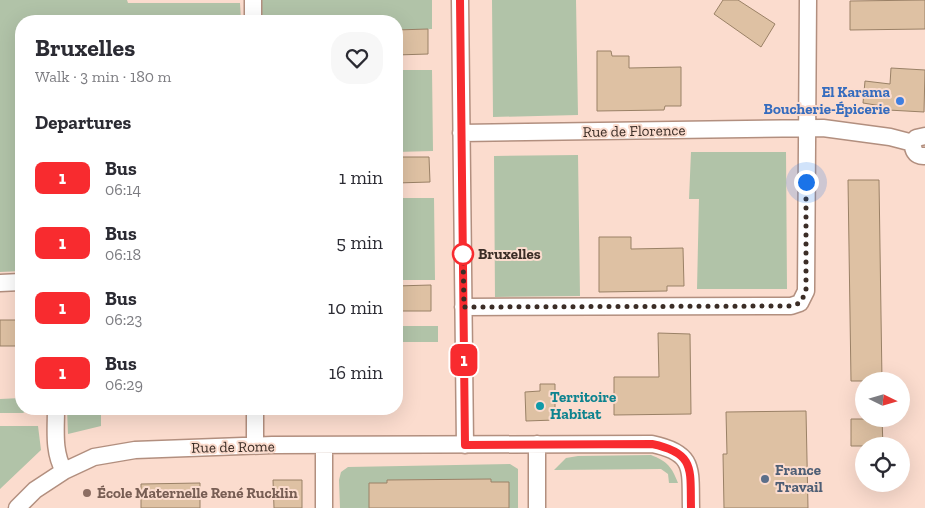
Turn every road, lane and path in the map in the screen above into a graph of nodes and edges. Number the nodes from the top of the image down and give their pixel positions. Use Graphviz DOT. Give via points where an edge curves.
graph roads {
  1 [pos="253,0"];
  2 [pos="460,0"];
  3 [pos="808,0"];
  4 [pos="253,15"];
  5 [pos="806,129"];
  6 [pos="461,133"];
  7 [pos="919,140"];
  8 [pos="925,156"];
  9 [pos="15,282"];
  10 [pos="0,283"];
  11 [pos="464,307"];
  12 [pos="56,415"];
  13 [pos="255,415"];
  14 [pos="537,444"];
  15 [pos="255,445"];
  16 [pos="324,445"];
  17 [pos="465,445"];
  18 [pos="64,471"];
  19 [pos="17,508"];
  20 [pos="324,508"];
  21 [pos="537,508"];
  22 [pos="691,508"];
  1 -- 4 [label="street"];
  2 -- 6 [label="street"];
  3 -- 5 [label="street"];
  5 -- 6 [label="street, Rue de Florence"];
  5 -- 7 [label="street, Rue de Florence" via="823,128"];
  5 -- 11 [label="street" via="806,292 800,303 791,306"];
  6 -- 11 [label="street"];
  7 -- 8 [label="street" via="912,148 915,154"];
  9 -- 10 [label="street"];
  11 -- 17 [label="street"];
  12 -- 18 [label="street" via="56,448 58,462"];
  13 -- 15 [label="street"];
  14 -- 17 [label="street, Rue de Rome"];
  14 -- 21 [label="street"];
  14 -- 22 [label="street, Rue de Rome" via="652,444 668,447 680,453 690,469"];
  15 -- 16 [label="street, Rue de Rome"];
  15 -- 18 [label="street, Rue de Rome" via="135,450 94,457"];
  16 -- 17 [label="street, Rue de Rome"];
  16 -- 20 [label="street"];
  18 -- 19 [label="street, Rue de Rome" via="35,490"];
}
